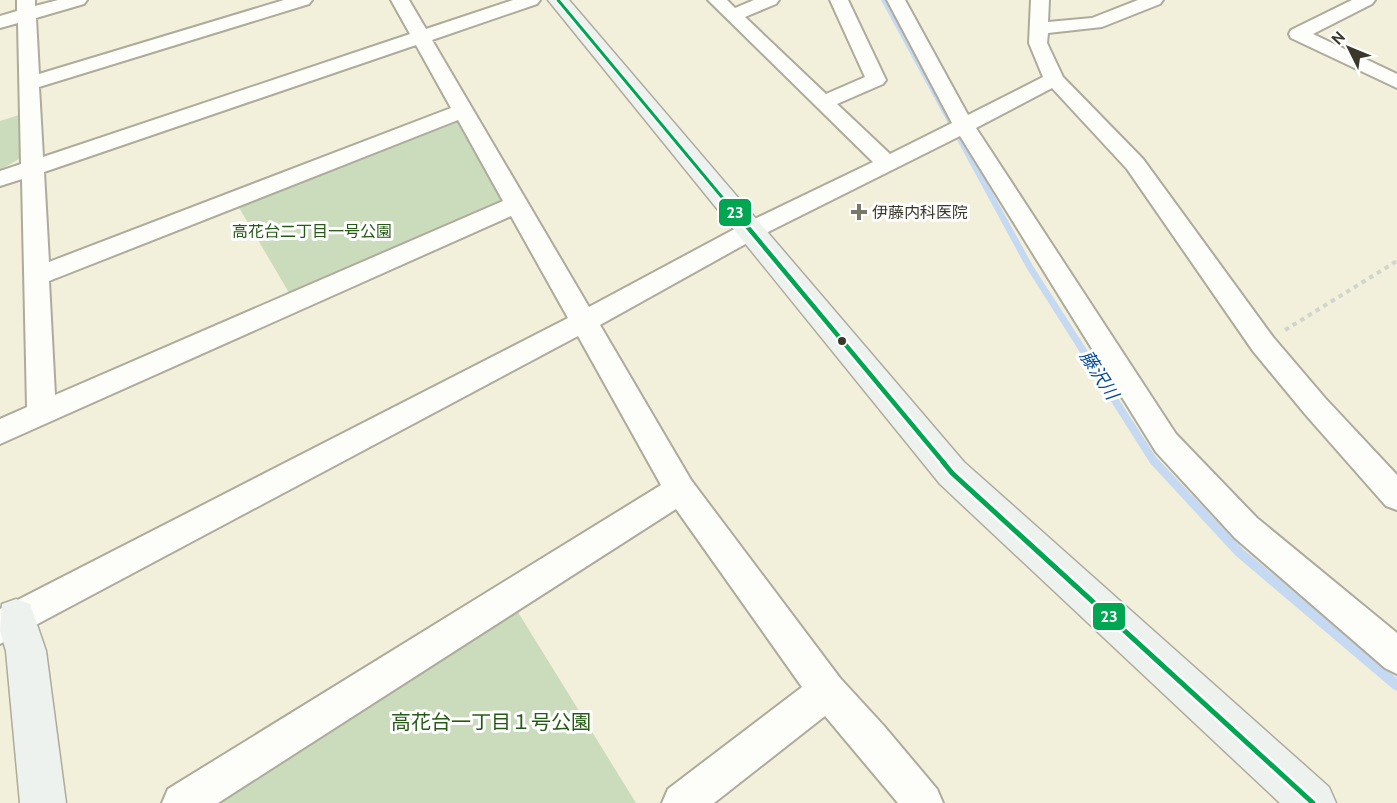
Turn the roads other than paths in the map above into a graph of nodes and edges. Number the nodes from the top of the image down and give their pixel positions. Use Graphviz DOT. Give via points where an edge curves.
graph roads {
  1 [pos="78,0"];
  2 [pos="303,0"];
  3 [pos="400,0"];
  4 [pos="531,0"];
  5 [pos="558,0"];
  6 [pos="717,0"];
  7 [pos="770,0"];
  8 [pos="839,0"];
  9 [pos="896,0"];
  10 [pos="1040,0"];
  11 [pos="1154,0"];
  12 [pos="1366,0"];
  13 [pos="26,7"];
  14 [pos="734,15"];
  15 [pos="0,22"];
  16 [pos="1040,28"];
  17 [pos="422,36"];
  18 [pos="1054,79"];
  19 [pos="1397,82"];
  20 [pos="30,84"];
  21 [pos="824,102"];
  22 [pos="464,111"];
  23 [pos="964,126"];
  24 [pos="888,164"];
  25 [pos="33,168"];
  26 [pos="0,179"];
  27 [pos="517,204"];
  28 [pos="750,231"];
  29 [pos="37,276"];
  30 [pos="583,322"];
  31 [pos="42,414"];
  32 [pos="0,432"];
  33 [pos="680,490"];
  34 [pos="1397,496"];
  35 [pos="5,618"];
  36 [pos="1397,656"];
  37 [pos="827,691"];
  38 [pos="43,803"];
  39 [pos="182,803"];
  40 [pos="682,803"];
  41 [pos="922,803"];
  42 [pos="1313,803"];
  1 -- 13 [label="street"];
  2 -- 20 [label="street"];
  3 -- 17 [label="street"];
  4 -- 17 [label="street"];
  5 -- 28 [label="street"];
  6 -- 14 [label="street"];
  7 -- 14 [label="street"];
  8 -- 21 [label="street" via="876,81"];
  9 -- 23 [label="street"];
  10 -- 16 [label="street"];
  11 -- 16 [label="street" via="1095,23"];
  12 -- 19 [label="street" via="1298,34"];
  13 -- 15 [label="street"];
  13 -- 20 [label="street"];
  14 -- 21 [label="street"];
  16 -- 18 [label="street" via="1038,43"];
  17 -- 22 [label="street"];
  17 -- 25 [label="street"];
  18 -- 23 [label="street"];
  18 -- 34 [label="street" via="1136,164 1263,344"];
  20 -- 25 [label="street"];
  21 -- 24 [label="street"];
  22 -- 27 [label="street"];
  22 -- 29 [label="street"];
  23 -- 24 [label="street"];
  23 -- 36 [label="street" via="1166,443 1246,528"];
  24 -- 28 [label="street"];
  25 -- 26 [label="street"];
  25 -- 29 [label="street"];
  27 -- 30 [label="street"];
  27 -- 31 [label="street"];
  28 -- 30 [label="street"];
  28 -- 42 [label="street" via="952,473"];
  29 -- 31 [label="street"];
  30 -- 33 [label="street"];
  30 -- 35 [label="street"];
  31 -- 32 [label="street"];
  33 -- 37 [label="street"];
  33 -- 39 [label="street"];
  35 -- 38 [label="street" via="26,651"];
  37 -- 40 [label="street"];
  37 -- 41 [label="street"];
}
